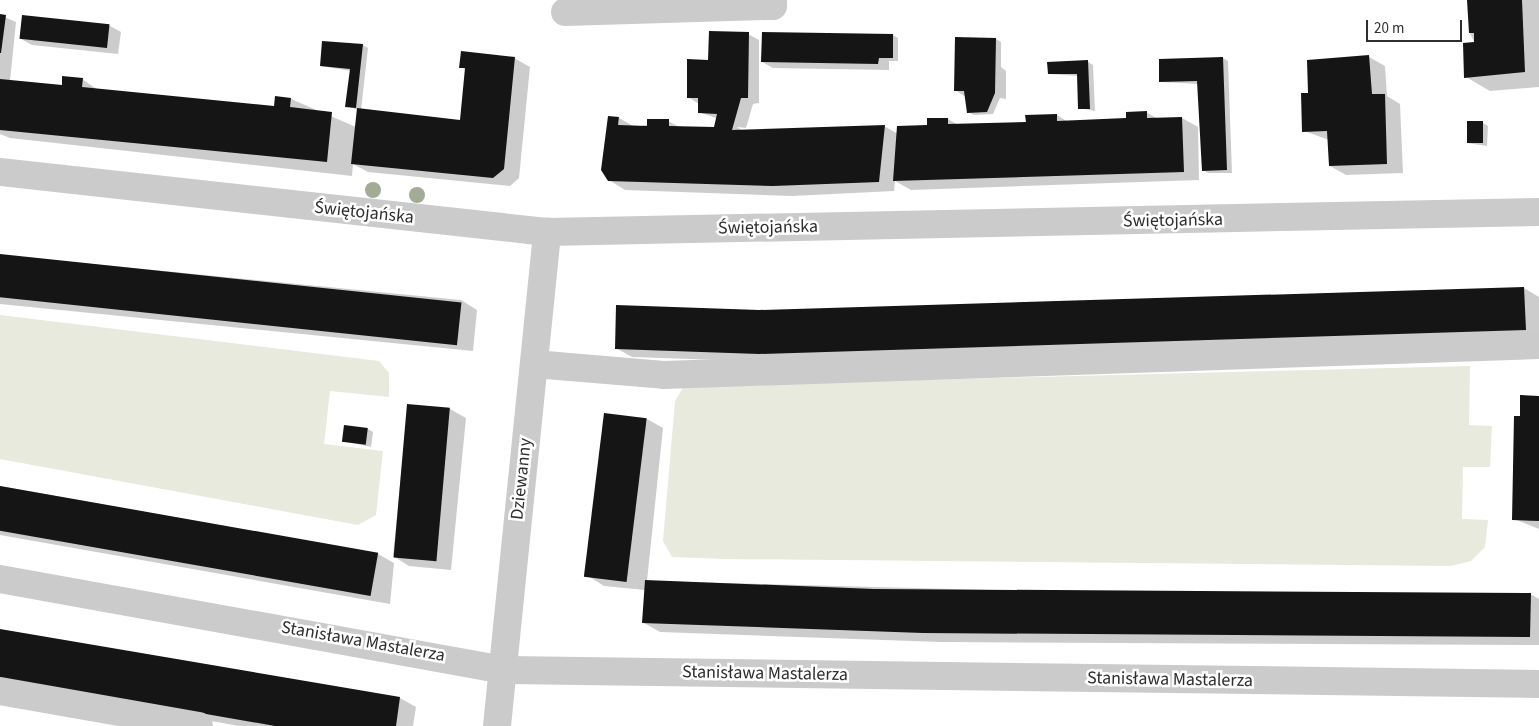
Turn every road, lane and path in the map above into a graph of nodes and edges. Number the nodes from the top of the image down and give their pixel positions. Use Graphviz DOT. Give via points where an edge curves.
graph roads {
  1 [pos="773,0"];
  2 [pos="565,12"];
  3 [pos="0,172"];
  4 [pos="1539,212"];
  5 [pos="547,232"];
  6 [pos="1539,345"];
  7 [pos="534,364"];
  8 [pos="0,578"];
  9 [pos="504,670"];
  10 [pos="1539,684"];
  11 [pos="0,691"];
  12 [pos="199,726"];
  13 [pos="498,726"];
  1 -- 2 [label="street" via="773,6"];
  3 -- 5 [label="street, Świętojańska"];
  4 -- 5 [label="street, Świętojańska"];
  5 -- 7 [label="street, Dziewanny"];
  6 -- 7 [label="street" via="664,375"];
  7 -- 9 [label="street, Dziewanny"];
  8 -- 9 [label="street, Stanisława Mastalerza"];
  9 -- 10 [label="street, Stanisława Mastalerza"];
  9 -- 13 [label="street, Dziewanny"];
  11 -- 12 [label="street"];
}
